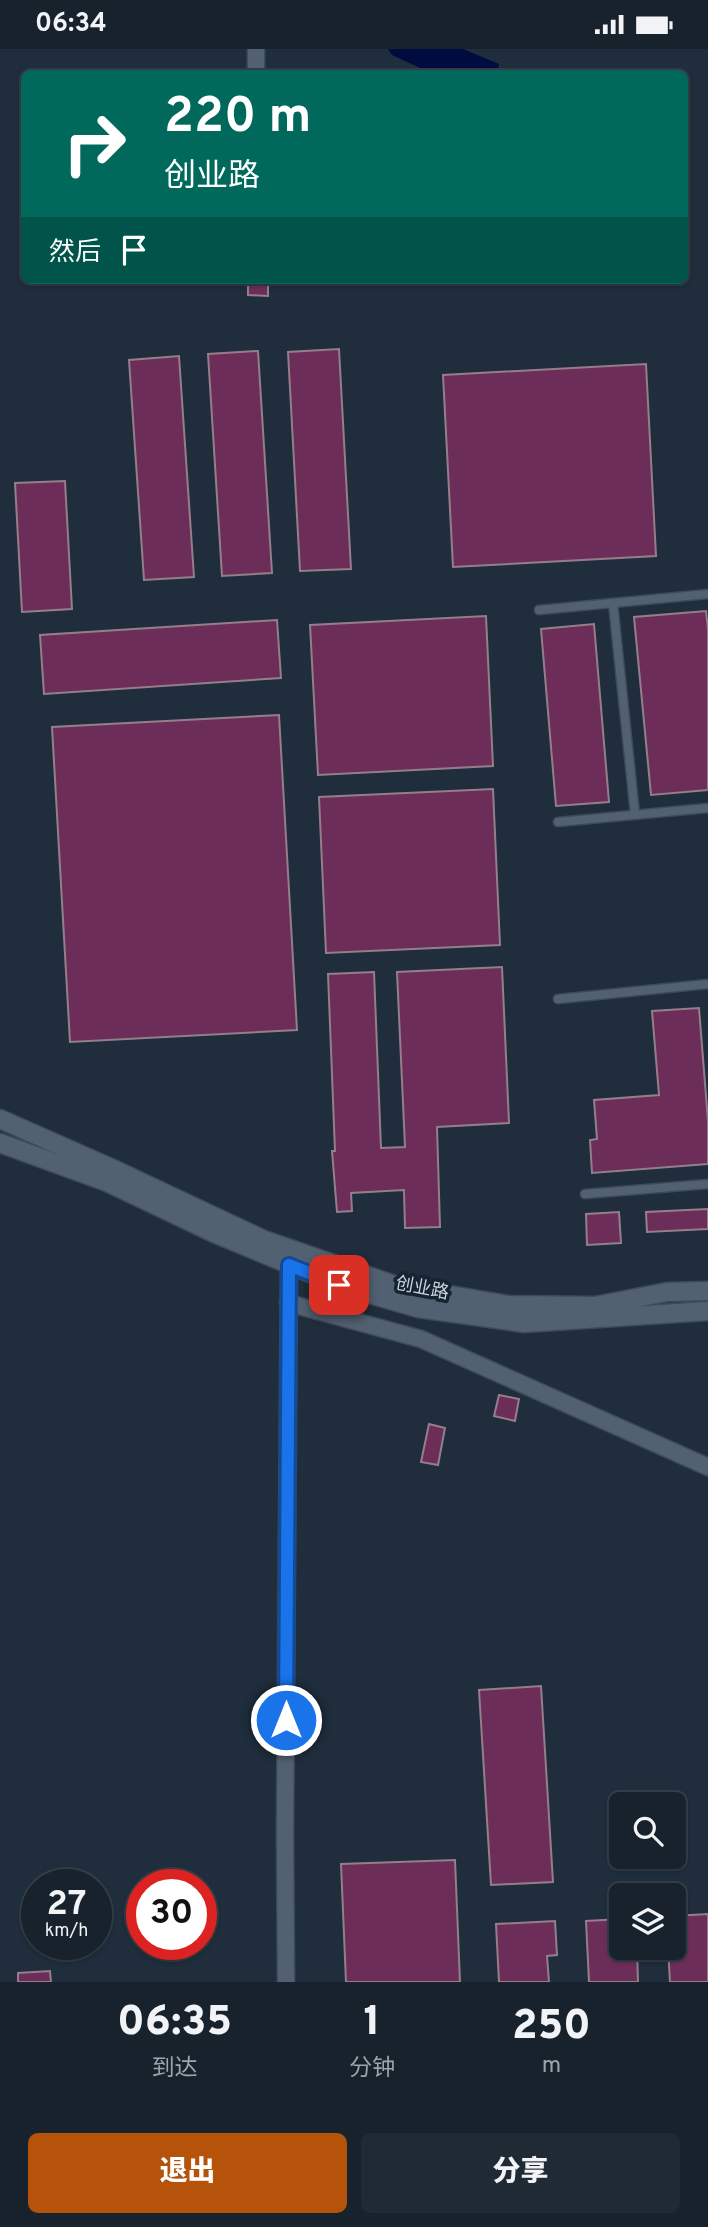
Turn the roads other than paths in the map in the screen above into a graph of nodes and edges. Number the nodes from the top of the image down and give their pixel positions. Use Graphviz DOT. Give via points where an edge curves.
graph roads {
  1 [pos="256,49"];
  2 [pos="256,70"];
  3 [pos="708,594"];
  4 [pos="613,603"];
  5 [pos="538,610"];
  6 [pos="708,808"];
  7 [pos="635,814"];
  8 [pos="558,821"];
  9 [pos="708,984"];
  10 [pos="558,999"];
  11 [pos="0,1119"];
  12 [pos="0,1143"];
  13 [pos="708,1184"];
  14 [pos="584,1194"];
  15 [pos="289,1265"];
  16 [pos="708,1291"];
  17 [pos="288,1303"];
  18 [pos="708,1311"];
  19 [pos="708,1467"];
  20 [pos="286,1982"];
  1 -- 2 [label="street"];
  3 -- 4 [label="lane"];
  4 -- 5 [label="lane"];
  4 -- 7 [label="lane"];
  6 -- 7 [label="lane"];
  7 -- 8 [label="lane"];
  9 -- 10 [label="lane"];
  11 -- 16 [label="street, 创业路" via="264,1240 397,1286 508,1305 596,1306 667,1292"];
  12 -- 15 [label="street, 创业路" via="107,1182"];
  13 -- 14 [label="lane"];
  15 -- 17 [label="street"];
  15 -- 18 [label="street, 创业路" via="418,1308 524,1323"];
  17 -- 19 [label="street" via="421,1339"];
  17 -- 20 [label="street"];
}
